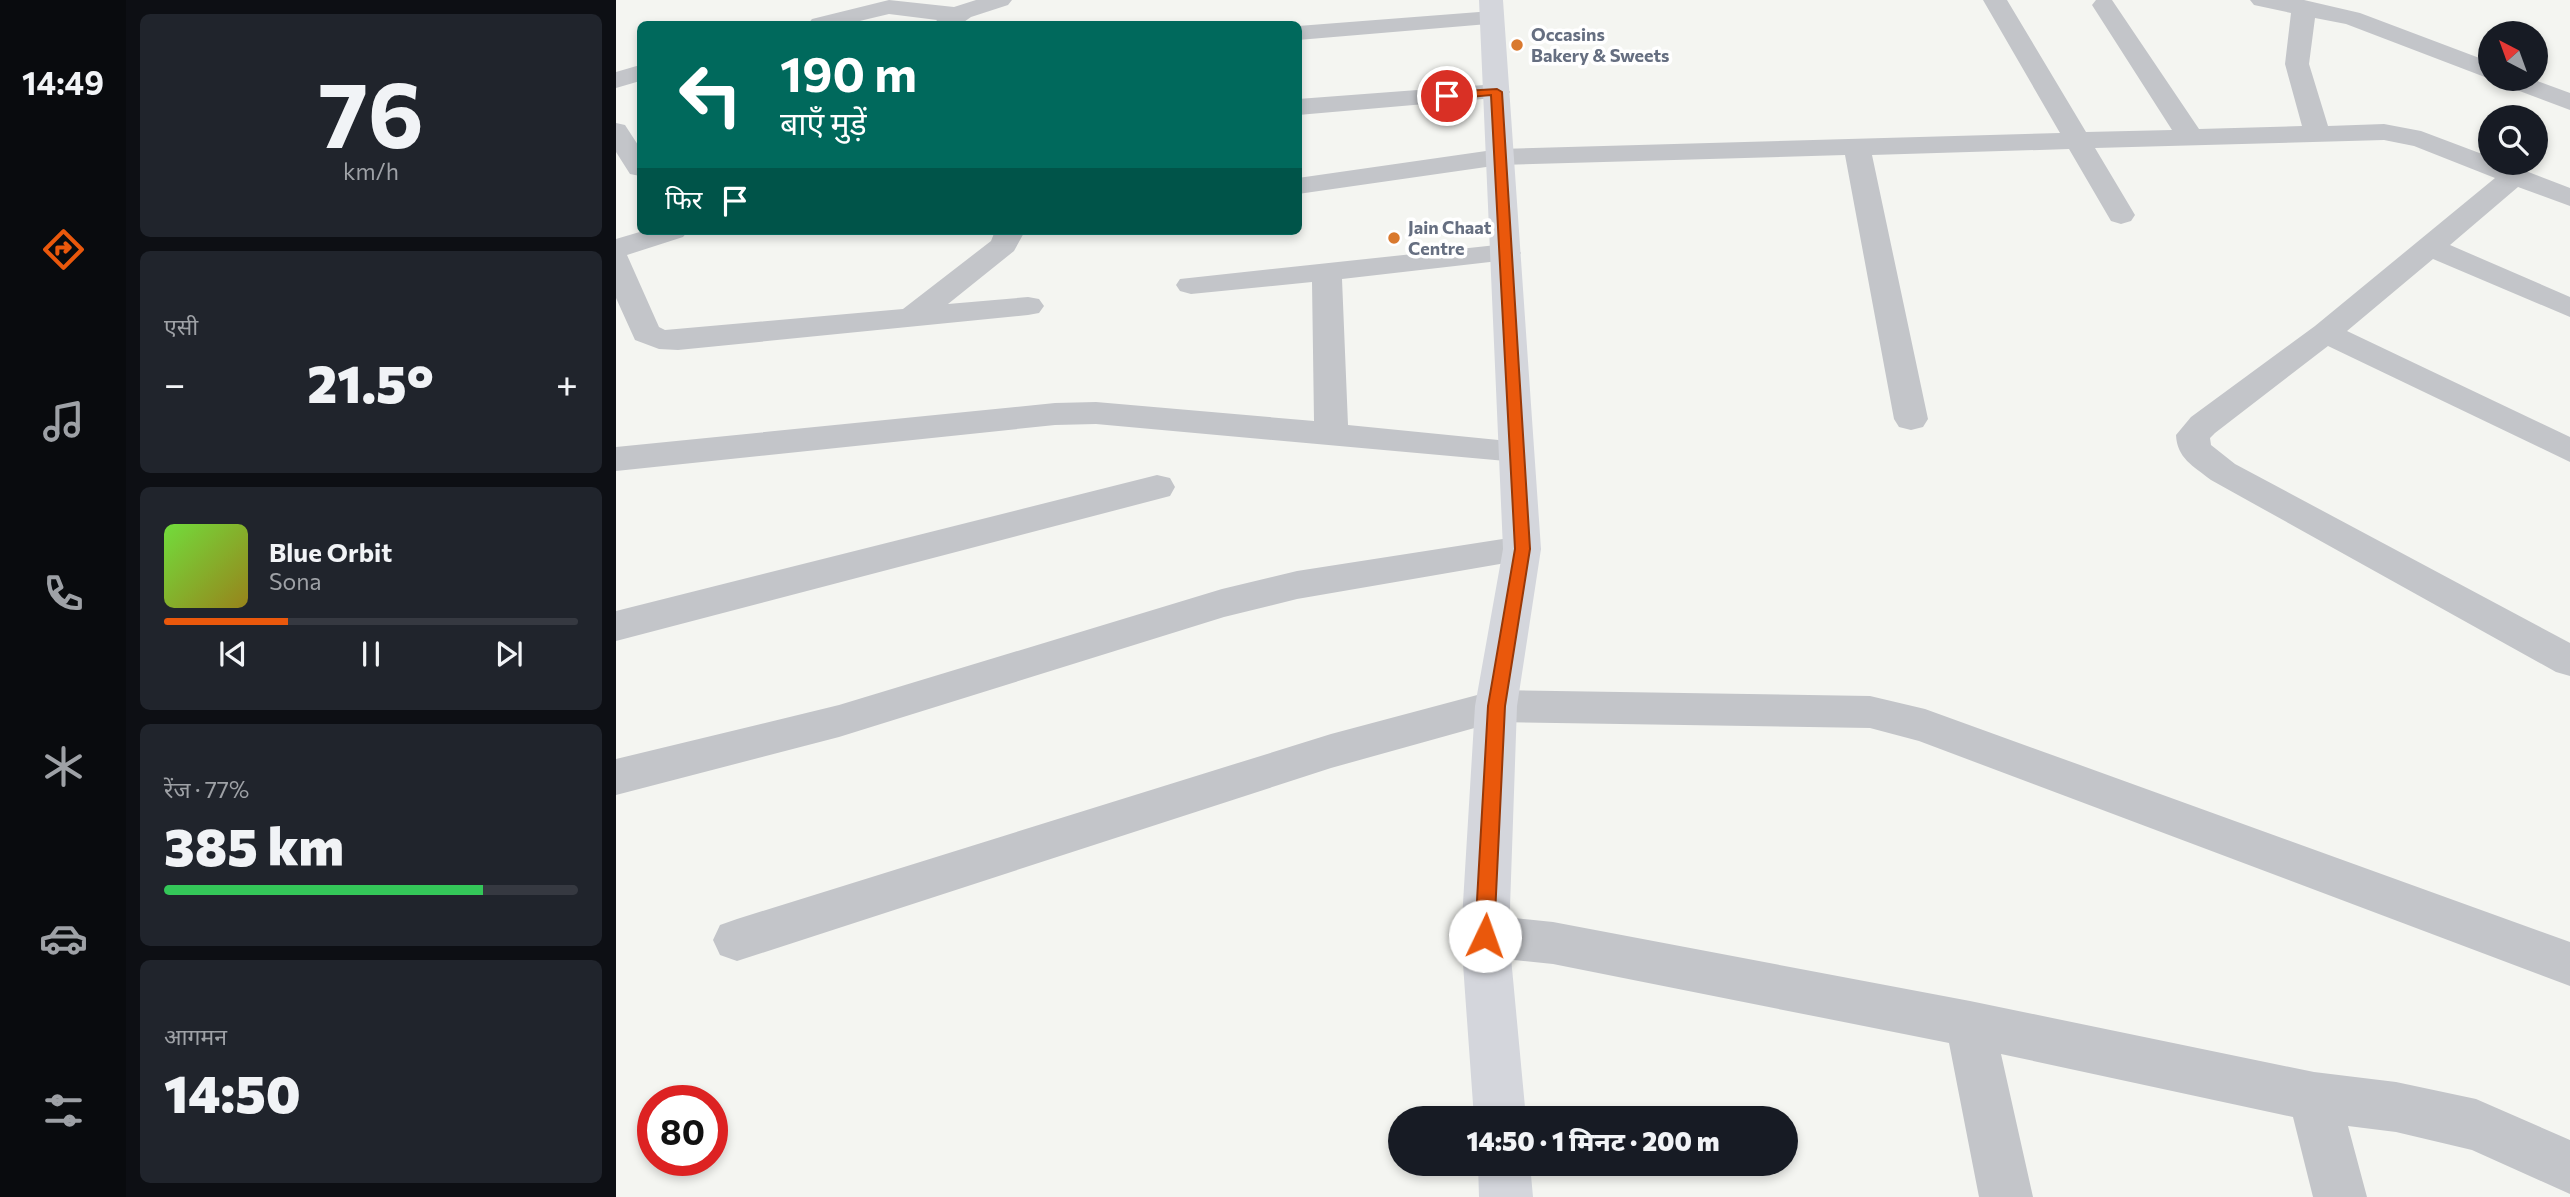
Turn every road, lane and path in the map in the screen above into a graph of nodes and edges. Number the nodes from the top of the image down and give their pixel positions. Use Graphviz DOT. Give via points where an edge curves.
graph roads {
  1 [pos="1000,0"];
  2 [pos="1994,0"];
  3 [pos="2262,0"];
  4 [pos="2297,4"];
  5 [pos="2104,5"];
  6 [pos="1492,9"];
  7 [pos="952,20"];
  8 [pos="832,21"];
  9 [pos="1302,33"];
  10 [pos="2478,66"];
  11 [pos="637,74"];
  12 [pos="616,80"];
  13 [pos="2541,91"];
  14 [pos="1497,92"];
  15 [pos="2570,102"];
  16 [pos="1302,107"];
  17 [pos="616,131"];
  18 [pos="2317,134"];
  19 [pos="2191,138"];
  20 [pos="2081,143"];
  21 [pos="1857,148"];
  22 [pos="1500,157"];
  23 [pos="637,163"];
  24 [pos="2515,176"];
  25 [pos="1302,185"];
  26 [pos="2570,198"];
  27 [pos="2121,215"];
  28 [pos="660,235"];
  29 [pos="1008,235"];
  30 [pos="2430,247"];
  31 [pos="616,249"];
  32 [pos="1506,253"];
  33 [pos="616,260"];
  34 [pos="1327,271"];
  35 [pos="1191,285"];
  36 [pos="1028,306"];
  37 [pos="2570,308"];
  38 [pos="911,318"];
  39 [pos="2326,333"];
  40 [pos="1911,419"];
  41 [pos="1331,433"];
  42 [pos="1517,451"];
  43 [pos="2570,452"];
  44 [pos="616,459"];
  45 [pos="1157,487"];
  46 [pos="1522,549"];
  47 [pos="616,626"];
  48 [pos="2570,661"];
  49 [pos="1496,706"];
  50 [pos="616,777"];
  51 [pos="1485,936"];
  52 [pos="737,940"];
  53 [pos="2570,964"];
  54 [pos="1970,1024"];
  55 [pos="2314,1097"];
  56 [pos="1499,1106"];
  57 [pos="2570,1167"];
  58 [pos="1505,1176"];
  59 [pos="1506,1197"];
  60 [pos="2007,1197"];
  61 [pos="2340,1197"];
  1 -- 7 [label="street"];
  2 -- 20 [label="street"];
  3 -- 4 [label="street"];
  4 -- 10 [label="street" via="2371,24"];
  4 -- 18 [label="street" via="2297,64"];
  5 -- 19 [label="street"];
  6 -- 9 [label="street"];
  6 -- 14 [label="highway"];
  7 -- 8 [label="street" via="889,7"];
  11 -- 12 [label="street"];
  13 -- 15 [label="street"];
  14 -- 16 [label="street"];
  14 -- 22 [label="highway"];
  17 -- 23 [label="street"];
  18 -- 19 [label="street"];
  18 -- 24 [label="street" via="2402,134"];
  19 -- 20 [label="street"];
  20 -- 21 [label="street"];
  20 -- 27 [label="street"];
  21 -- 22 [label="street"];
  21 -- 40 [label="street"];
  22 -- 25 [label="street"];
  22 -- 32 [label="highway"];
  24 -- 26 [label="street"];
  24 -- 30 [label="street"];
  28 -- 31 [label="street"];
  29 -- 38 [label="street" via="1004,245"];
  30 -- 37 [label="street"];
  30 -- 39 [label="street"];
  32 -- 34 [label="street"];
  32 -- 42 [label="highway"];
  33 -- 38 [label="street" via="646,333 659,339"];
  34 -- 35 [label="street"];
  34 -- 41 [label="street"];
  36 -- 38 [label="street"];
  39 -- 43 [label="street"];
  39 -- 48 [label="street" via="2203,425 2193,435 2194,449 2223,472"];
  41 -- 42 [label="street"];
  41 -- 44 [label="street" via="1135,414 1055,414"];
  42 -- 46 [label="highway"];
  45 -- 47 [label="street"];
  46 -- 49 [label="highway"];
  46 -- 50 [label="street" via="1297,585 1222,603 839,721"];
  49 -- 51 [label="highway"];
  49 -- 52 [label="street" via="1331,751"];
  49 -- 53 [label="street" via="1870,712 1925,726"];
  51 -- 54 [label="street" via="1553,943"];
  51 -- 56 [label="highway"];
  54 -- 55 [label="street"];
  54 -- 60 [label="street"];
  55 -- 57 [label="street" via="2396,1107 2476,1125"];
  55 -- 61 [label="street"];
  58 -- 59 [label="highway"];
}
